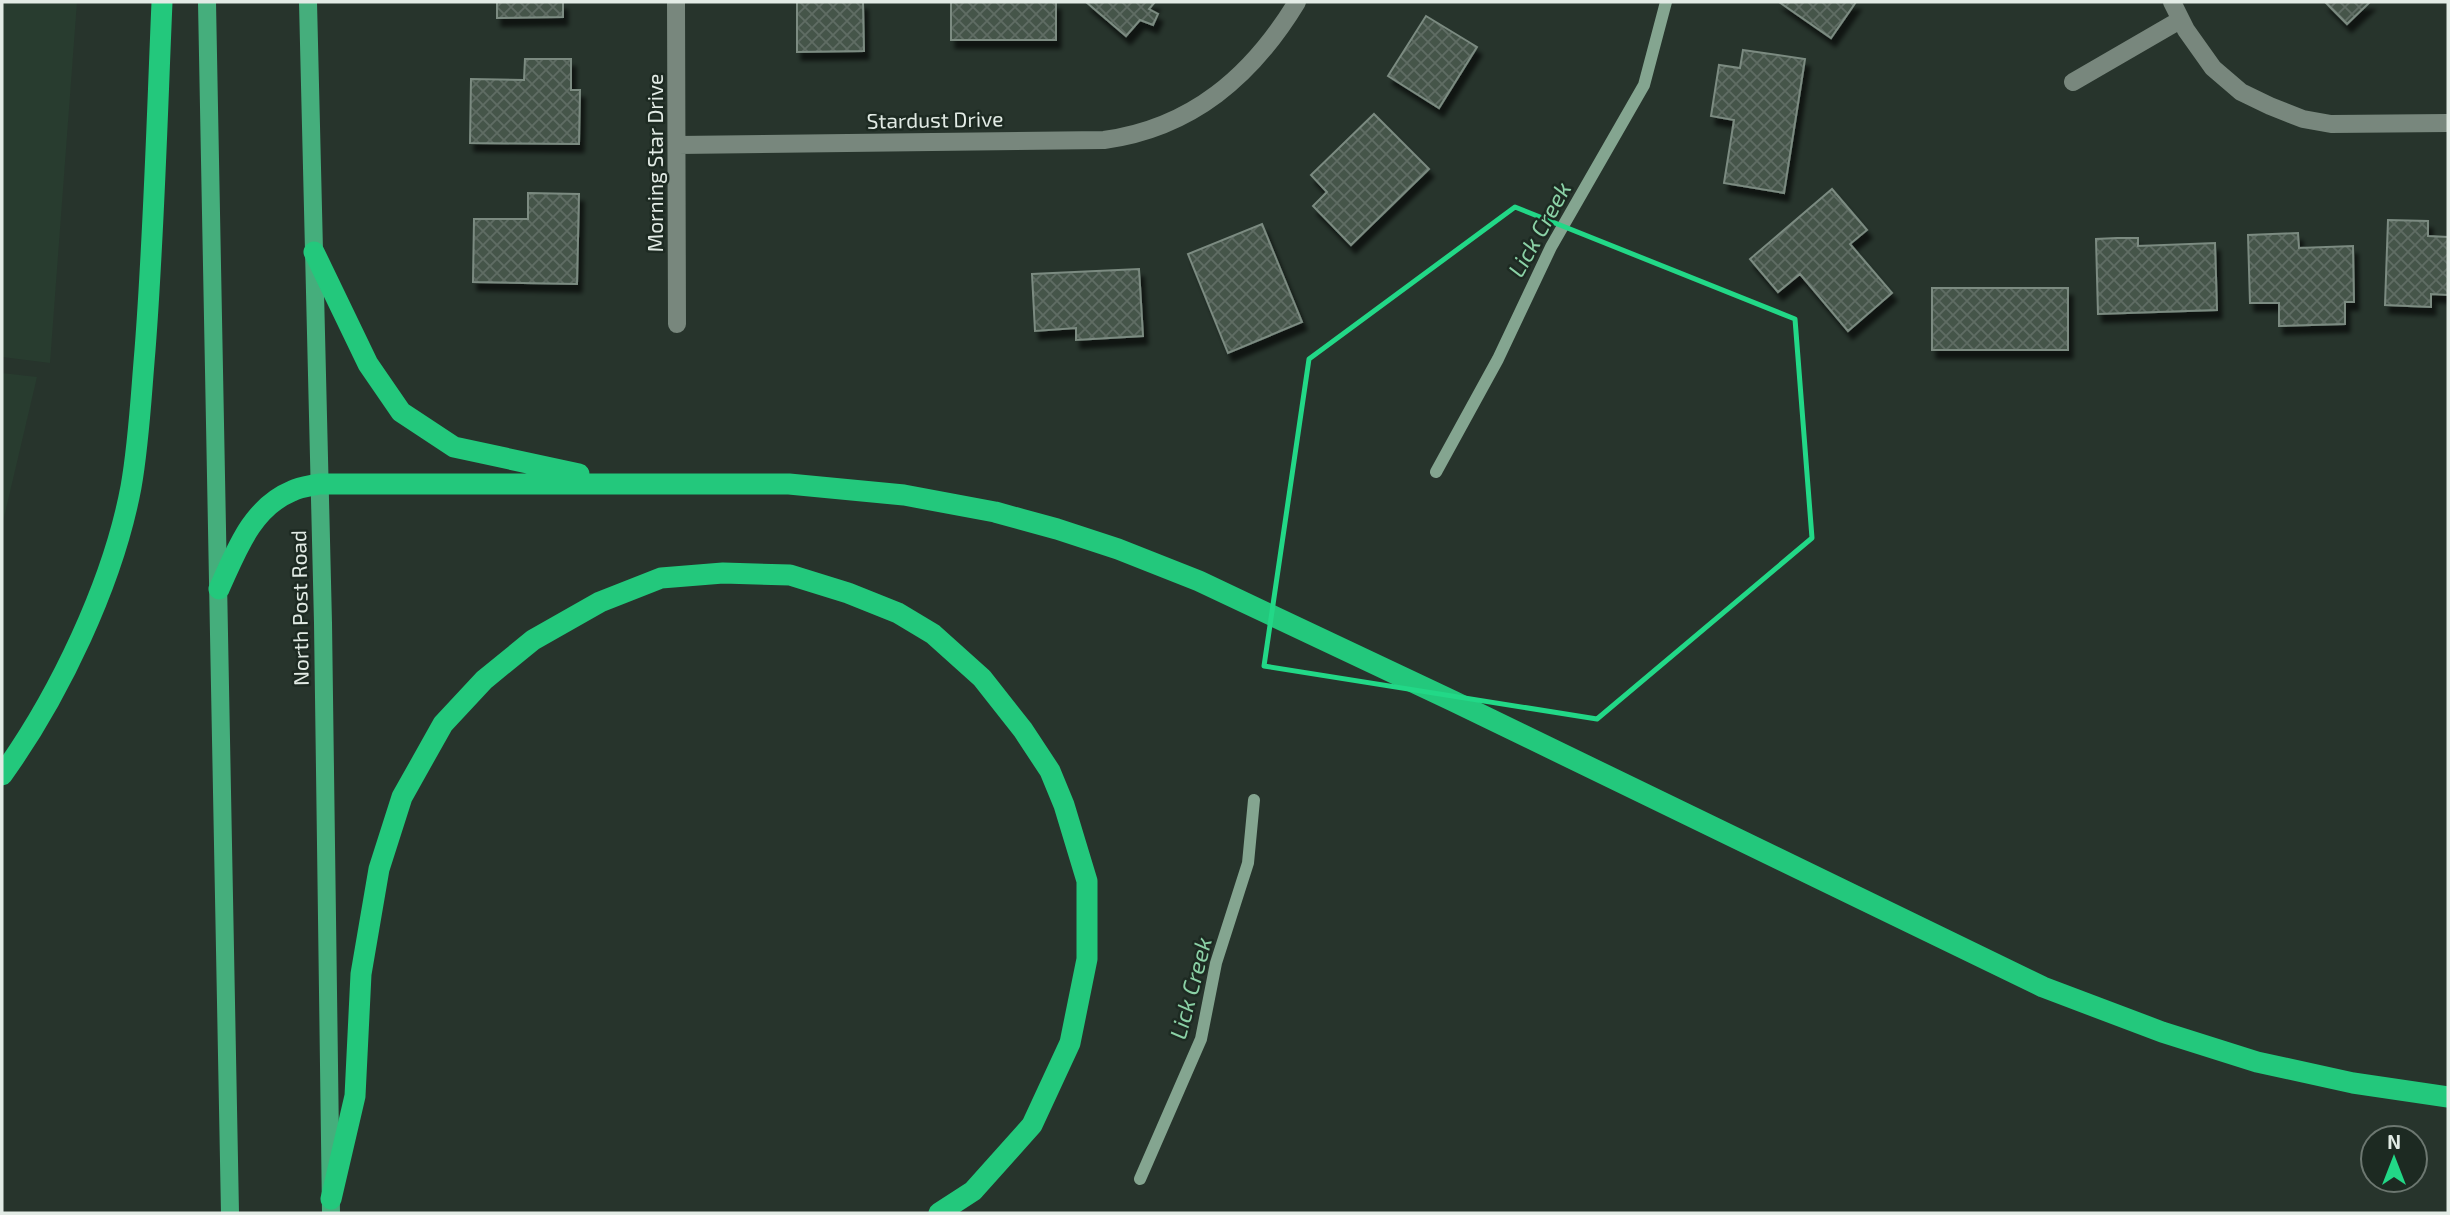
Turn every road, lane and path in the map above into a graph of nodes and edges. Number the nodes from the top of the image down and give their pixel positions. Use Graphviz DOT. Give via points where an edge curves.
graph roads {
  1 [pos="162,2"];
  2 [pos="207,2"];
  3 [pos="308,2"];
  4 [pos="676,2"];
  5 [pos="1297,2"];
  6 [pos="2172,2"];
  7 [pos="2180,20"];
  8 [pos="2073,82"];
  9 [pos="2448,123"];
  10 [pos="678,145"];
  11 [pos="314,252"];
  12 [pos="677,324"];
  13 [pos="619,482"];
  14 [pos="319,484"];
  15 [pos="219,589"];
  16 [pos="2,775"];
  17 [pos="2448,1097"];
  18 [pos="331,1206"];
  19 [pos="230,1213"];
  20 [pos="939,1213"];
  1 -- 16 [label="highway" via="149,298 131,488 81,637"];
  2 -- 15 [label="main road"];
  3 -- 11 [label="main road, North Post Road"];
  4 -- 10 [label="street, Morning Star Drive"];
  5 -- 10 [label="street, Stardust Drive" via="1256,59 1222,90 1187,114 1125,138"];
  6 -- 7 [label="street"];
  7 -- 8 [label="street"];
  7 -- 9 [label="street" via="2200,52 2226,80 2251,97 2303,119 2330,124"];
  10 -- 12 [label="street, Morning Star Drive"];
  11 -- 13 [label="highway" via="368,364 401,412 454,447"];
  11 -- 14 [label="main road, North Post Road"];
  13 -- 14 [label="highway"];
  13 -- 17 [label="highway" via="789,484 904,495 995,512 1090,539 1199,581 2043,987 2257,1062"];
  14 -- 15 [label="highway" via="292,491 255,518"];
  14 -- 18 [label="main road, North Post Road"];
  15 -- 19 [label="main road"];
  18 -- 20 [label="highway" via="355,1096 361,974 379,869 402,797 443,724 484,680 533,639 600,602 661,578 723,573 790,575 898,613 933,634 982,678 1023,730 1064,805 1087,881 1087,959 1070,1044 1032,1125 973,1191"];
}
